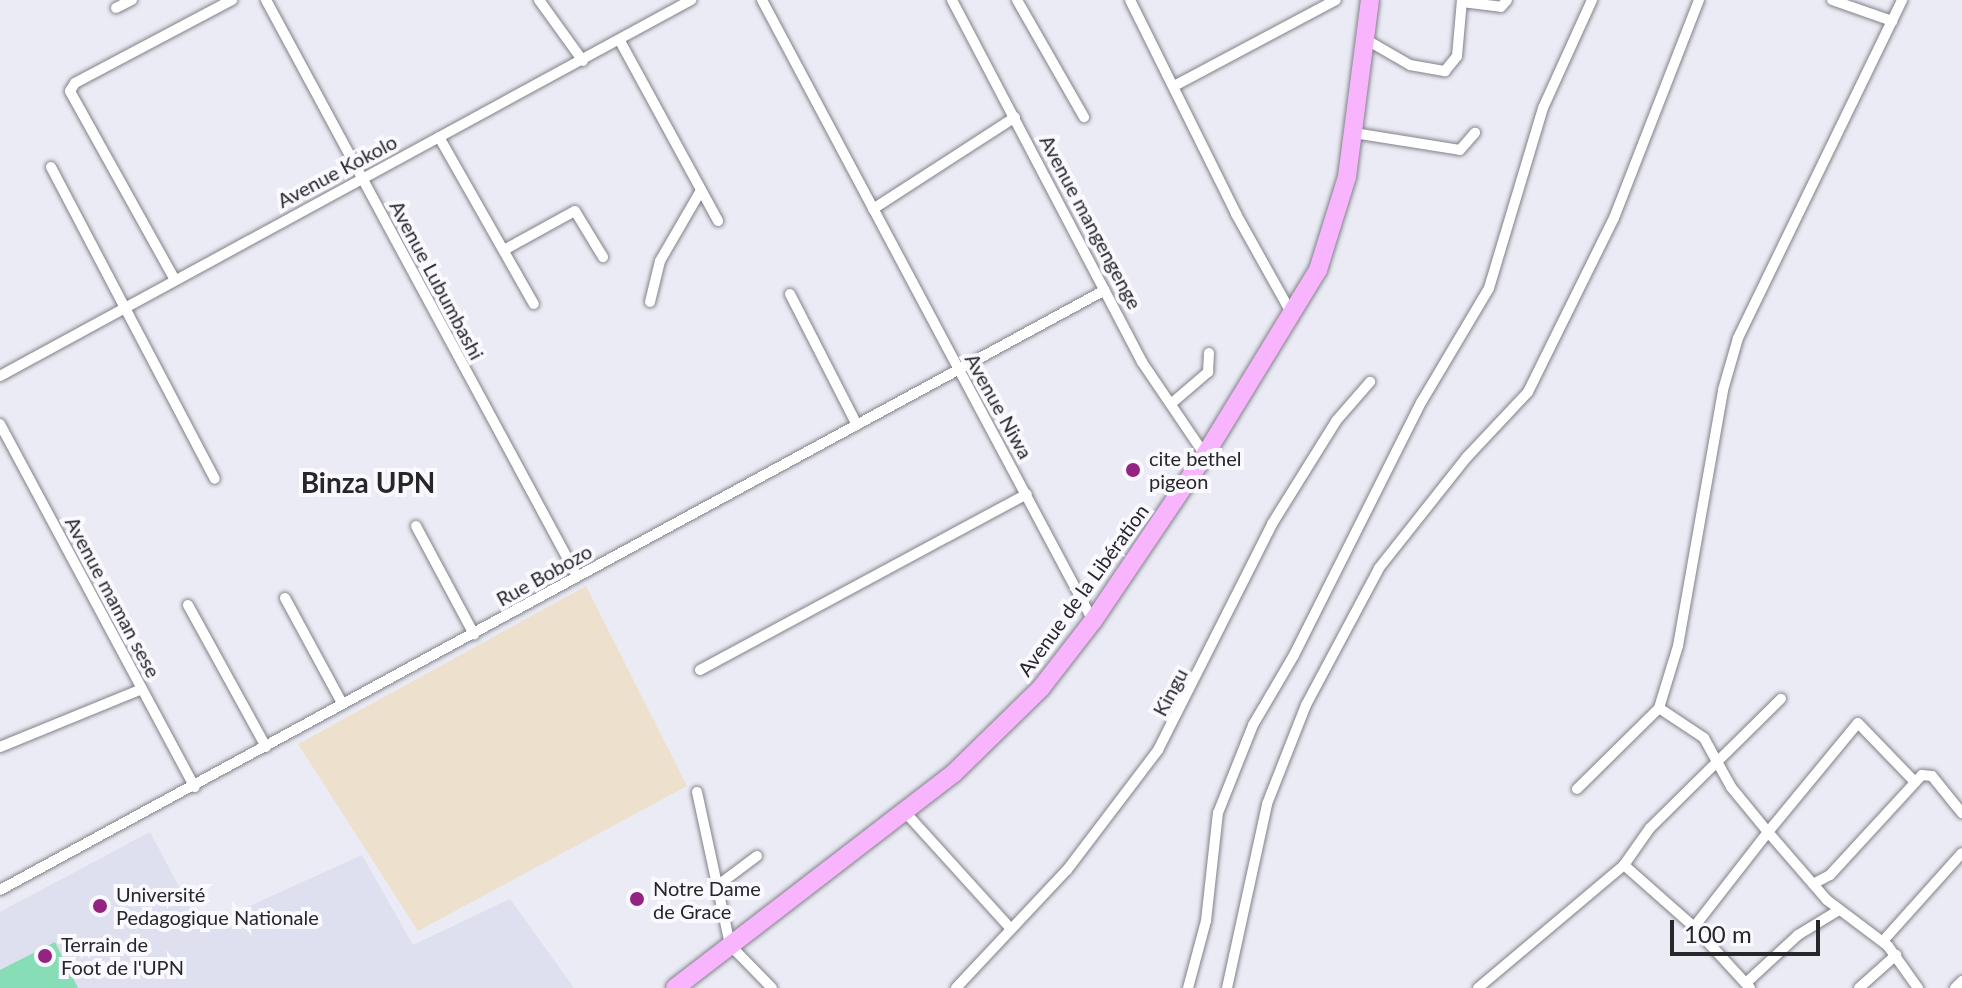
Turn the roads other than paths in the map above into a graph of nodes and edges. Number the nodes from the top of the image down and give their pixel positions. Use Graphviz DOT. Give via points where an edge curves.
graph roads {
  1 [pos="132,0"];
  2 [pos="232,0"];
  3 [pos="266,0"];
  4 [pos="539,0"];
  5 [pos="691,0"];
  6 [pos="762,0"];
  7 [pos="952,0"];
  8 [pos="1017,0"];
  9 [pos="1130,0"];
  10 [pos="1311,0"];
  11 [pos="1336,0"];
  12 [pos="1370,0"];
  13 [pos="1507,0"];
  14 [pos="1592,0"];
  15 [pos="1699,0"];
  16 [pos="1832,0"];
  17 [pos="1902,0"];
  18 [pos="1462,1"];
  19 [pos="116,8"];
  20 [pos="1316,11"];
  21 [pos="1892,21"];
  22 [pos="1365,39"];
  23 [pos="620,41"];
  24 [pos="583,61"];
  25 [pos="1176,85"];
  26 [pos="1015,117"];
  27 [pos="1084,117"];
  28 [pos="1354,133"];
  29 [pos="1475,133"];
  30 [pos="439,137"];
  31 [pos="51,167"];
  32 [pos="361,177"];
  33 [pos="700,192"];
  34 [pos="873,209"];
  35 [pos="718,221"];
  36 [pos="504,250"];
  37 [pos="603,257"];
  38 [pos="175,280"];
  39 [pos="1105,290"];
  40 [pos="790,294"];
  41 [pos="650,302"];
  42 [pos="534,304"];
  43 [pos="124,309"];
  44 [pos="1293,315"];
  45 [pos="1209,353"];
  46 [pos="960,371"];
  47 [pos="0,376"];
  48 [pos="1370,382"];
  49 [pos="1172,403"];
  50 [pos="0,424"];
  51 [pos="857,425"];
  52 [pos="1205,455"];
  53 [pos="215,479"];
  54 [pos="1027,494"];
  55 [pos="416,526"];
  56 [pos="577,576"];
  57 [pos="285,598"];
  58 [pos="188,605"];
  59 [pos="1093,621"];
  60 [pos="474,634"];
  61 [pos="700,670"];
  62 [pos="142,689"];
  63 [pos="1781,699"];
  64 [pos="342,703"];
  65 [pos="1659,708"];
  66 [pos="0,747"];
  67 [pos="266,747"];
  68 [pos="1716,762"];
  69 [pos="1915,782"];
  70 [pos="195,787"];
  71 [pos="1577,789"];
  72 [pos="697,792"];
  73 [pos="906,813"];
  74 [pos="1962,813"];
  75 [pos="1768,832"];
  76 [pos="1962,853"];
  77 [pos="757,856"];
  78 [pos="1624,865"];
  79 [pos="1813,884"];
  80 [pos="717,886"];
  81 [pos="0,890"];
  82 [pos="1839,910"];
  83 [pos="1694,927"];
  84 [pos="1011,929"];
  85 [pos="1883,941"];
  86 [pos="730,945"];
  87 [pos="1896,955"];
  88 [pos="1962,981"];
  89 [pos="1748,986"];
  90 [pos="675,988"];
  91 [pos="772,988"];
  92 [pos="956,988"];
  93 [pos="1188,988"];
  94 [pos="1227,988"];
  95 [pos="1478,988"];
  96 [pos="1859,988"];
  97 [pos="1918,988"];
  98 [pos="1955,988"];
  1 -- 19 [label="street"];
  2 -- 38 [label="street" via="75,83 70,91"];
  3 -- 32 [label="street, Avenue Lubumbashi"];
  4 -- 24 [label="street"];
  5 -- 23 [label="street, Avenue Kokolo"];
  6 -- 34 [label="street, Avenue Niwa"];
  7 -- 26 [label="street, Avenue mangengenge"];
  8 -- 27 [label="street"];
  9 -- 25 [label="street"];
  10 -- 20 [label="street"];
  11 -- 20 [label="street"];
  12 -- 22 [label="highway, Avenue de la Libération"];
  13 -- 18 [label="street" via="1501,7"];
  14 -- 93 [label="street" via="1543,108 1489,288 1422,401 1253,725 1218,813 1206,921"];
  15 -- 94 [label="street" via="1614,218 1528,392 1467,457 1379,568 1306,705 1267,804"];
  16 -- 21 [label="street"];
  17 -- 21 [label="street"];
  18 -- 22 [label="street" via="1457,56 1445,71 1410,65"];
  20 -- 25 [label="street"];
  21 -- 65 [label="street" via="1738,338 1723,390 1678,646"];
  22 -- 28 [label="highway, Avenue de la Libération"];
  23 -- 24 [label="street, Avenue Kokolo"];
  23 -- 33 [label="street"];
  24 -- 30 [label="street, Avenue Kokolo"];
  25 -- 44 [label="street" via="1236,214"];
  26 -- 34 [label="street"];
  26 -- 39 [label="street, Avenue mangengenge"];
  28 -- 29 [label="street" via="1460,150"];
  28 -- 44 [label="highway, Avenue de la Libération" via="1330,238"];
  30 -- 32 [label="street, Avenue Kokolo"];
  30 -- 36 [label="street"];
  31 -- 43 [label="street"];
  32 -- 38 [label="street, Avenue Kokolo"];
  32 -- 56 [label="street, Avenue Lubumbashi"];
  33 -- 35 [label="street"];
  33 -- 41 [label="street" via="660,261"];
  34 -- 46 [label="street, Avenue Niwa"];
  36 -- 37 [label="street" via="575,211"];
  36 -- 42 [label="street"];
  38 -- 43 [label="street, Avenue Kokolo"];
  39 -- 46 [label="street, Rue Bobozo"];
  39 -- 49 [label="street, Avenue mangengenge" via="1142,362"];
  40 -- 51 [label="street"];
  43 -- 47 [label="street, Avenue Kokolo"];
  43 -- 53 [label="street"];
  44 -- 52 [label="highway, Avenue de la Libération"];
  45 -- 49 [label="street" via="1208,372"];
  46 -- 51 [label="street, Rue Bobozo"];
  46 -- 54 [label="street, Avenue Niwa"];
  48 -- 84 [label="street, Kingu" via="1336,421 1272,524 1158,750 1067,870"];
  49 -- 52 [label="street, Avenue mangengenge"];
  50 -- 62 [label="street, Avenue maman sese"];
  51 -- 56 [label="street, Rue Bobozo"];
  52 -- 59 [label="highway, Avenue de la Libération"];
  54 -- 59 [label="street, Avenue Niwa"];
  54 -- 61 [label="street"];
  55 -- 60 [label="street"];
  56 -- 60 [label="street, Rue Bobozo"];
  57 -- 64 [label="street"];
  58 -- 67 [label="street"];
  59 -- 73 [label="highway, Avenue de la Libération" via="1000,732"];
  60 -- 64 [label="street, Rue Bobozo"];
  62 -- 66 [label="street"];
  62 -- 70 [label="street, Avenue maman sese"];
  63 -- 68 [label="street"];
  64 -- 67 [label="street, Rue Bobozo"];
  65 -- 68 [label="street" via="1693,727 1715,753"];
  65 -- 71 [label="street"];
  67 -- 70 [label="street, Rue Bobozo"];
  68 -- 75 [label="street"];
  68 -- 78 [label="street" via="1650,828"];
  69 -- 74 [label="street" via="1930,774"];
  69 -- 75 [label="street" via="1858,723"];
  69 -- 79 [label="street" via="1830,875"];
  70 -- 81 [label="street, Rue Bobozo"];
  72 -- 80 [label="street"];
  73 -- 84 [label="street"];
  73 -- 86 [label="highway, Avenue de la Libération"];
  75 -- 79 [label="street"];
  75 -- 83 [label="street"];
  76 -- 85 [label="street"];
  77 -- 80 [label="street"];
  78 -- 83 [label="street"];
  78 -- 95 [label="street"];
  79 -- 82 [label="street"];
  80 -- 86 [label="street"];
  82 -- 85 [label="street"];
  82 -- 89 [label="street" via="1798,935"];
  83 -- 89 [label="street"];
  84 -- 92 [label="street, Kingu"];
  85 -- 87 [label="street"];
  86 -- 90 [label="highway, Avenue de la Libération"];
  86 -- 91 [label="street"];
  87 -- 96 [label="street"];
  87 -- 97 [label="street"];
  88 -- 98 [label="street"];
}
